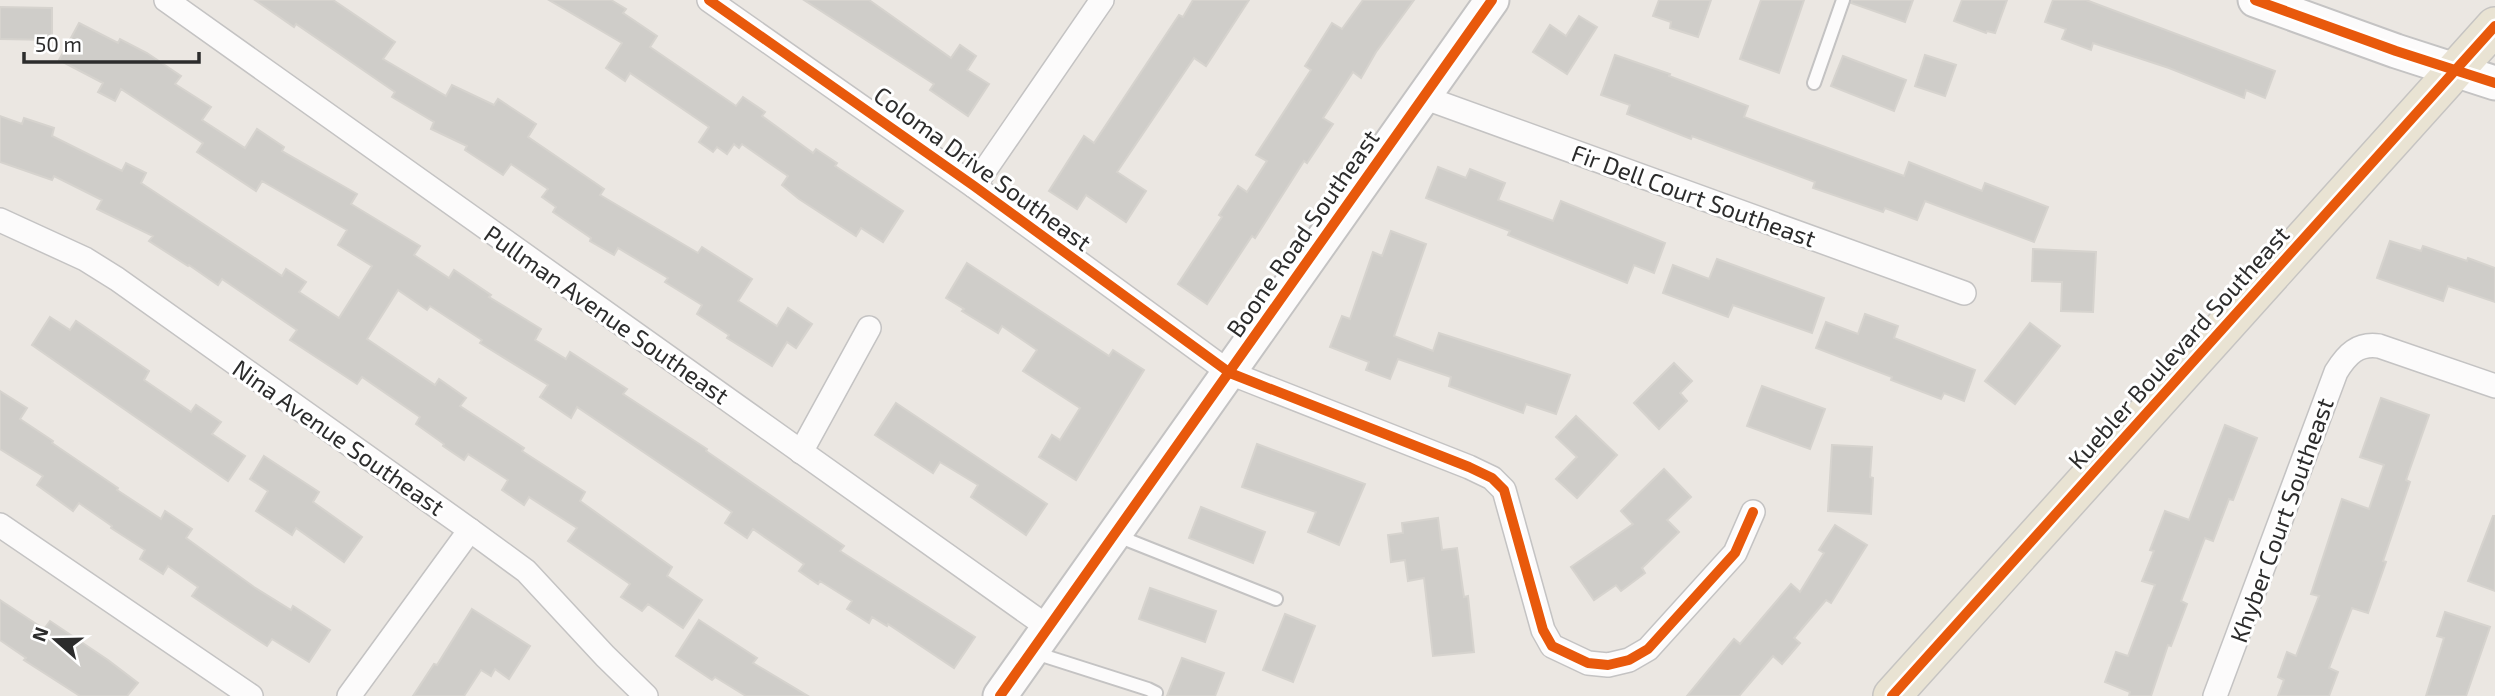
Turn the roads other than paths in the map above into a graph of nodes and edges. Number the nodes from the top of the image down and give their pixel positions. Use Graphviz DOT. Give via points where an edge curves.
graph roads {
  1 [pos="166,0"];
  2 [pos="709,0"];
  3 [pos="1102,0"];
  4 [pos="1492,0"];
  5 [pos="1843,0"];
  6 [pos="2255,0"];
  7 [pos="2495,26"];
  8 [pos="2455,71"];
  9 [pos="1814,83"];
  10 [pos="2495,83"];
  11 [pos="1423,97"];
  12 [pos="974,186"];
  13 [pos="0,220"];
  14 [pos="1964,293"];
  15 [pos="869,328"];
  16 [pos="1230,373"];
  17 [pos="2495,386"];
  18 [pos="801,452"];
  19 [pos="1753,512"];
  20 [pos="0,525"];
  21 [pos="470,530"];
  22 [pos="1115,535"];
  23 [pos="1276,600"];
  24 [pos="1040,640"];
  25 [pos="251,696"];
  26 [pos="349,696"];
  27 [pos="646,696"];
  28 [pos="1000,696"];
  29 [pos="1155,696"];
  30 [pos="1892,696"];
  31 [pos="2215,696"];
  1 -- 18 [label="street, Pullman Avenue Southeast"];
  2 -- 12 [label="street, Coloma Drive Southeast"];
  3 -- 12 [label="street"];
  4 -- 11 [label="street, Boone Road Southeast"];
  5 -- 9 [label="lane"];
  6 -- 8 [label="street"];
  7 -- 8 [label="main road, Kuebler Boulevard Southeast"];
  8 -- 10 [label="street"];
  8 -- 30 [label="main road, Kuebler Boulevard Southeast"];
  11 -- 14 [label="street, Fir Dell Court Southeast"];
  11 -- 16 [label="street, Boone Road Southeast"];
  12 -- 16 [label="street, Coloma Drive Southeast"];
  13 -- 21 [label="street, Nina Avenue Southeast" via="117,279"];
  15 -- 18 [label="street"];
  16 -- 19 [label="street, Coloma Drive Southeast" via="1492,478 1504,490 1511,510 1543,630 1552,646 1587,663 1608,665 1648,649 1735,553"];
  16 -- 22 [label="street, Boone Road Southeast"];
  17 -- 31 [label="street, Khyber Court Southeast" via="2379,346 2368,344 2345,357"];
  18 -- 24 [label="street, Pullman Avenue Southeast"];
  20 -- 25 [label="street"];
  21 -- 26 [label="street"];
  21 -- 27 [label="street, Nina Avenue Southeast" via="526,571"];
  22 -- 23 [label="lane"];
  22 -- 24 [label="street, Boone Road Southeast"];
  24 -- 28 [label="street, Boone Road Southeast"];
  24 -- 29 [label="lane" via="1148,688"];
}
